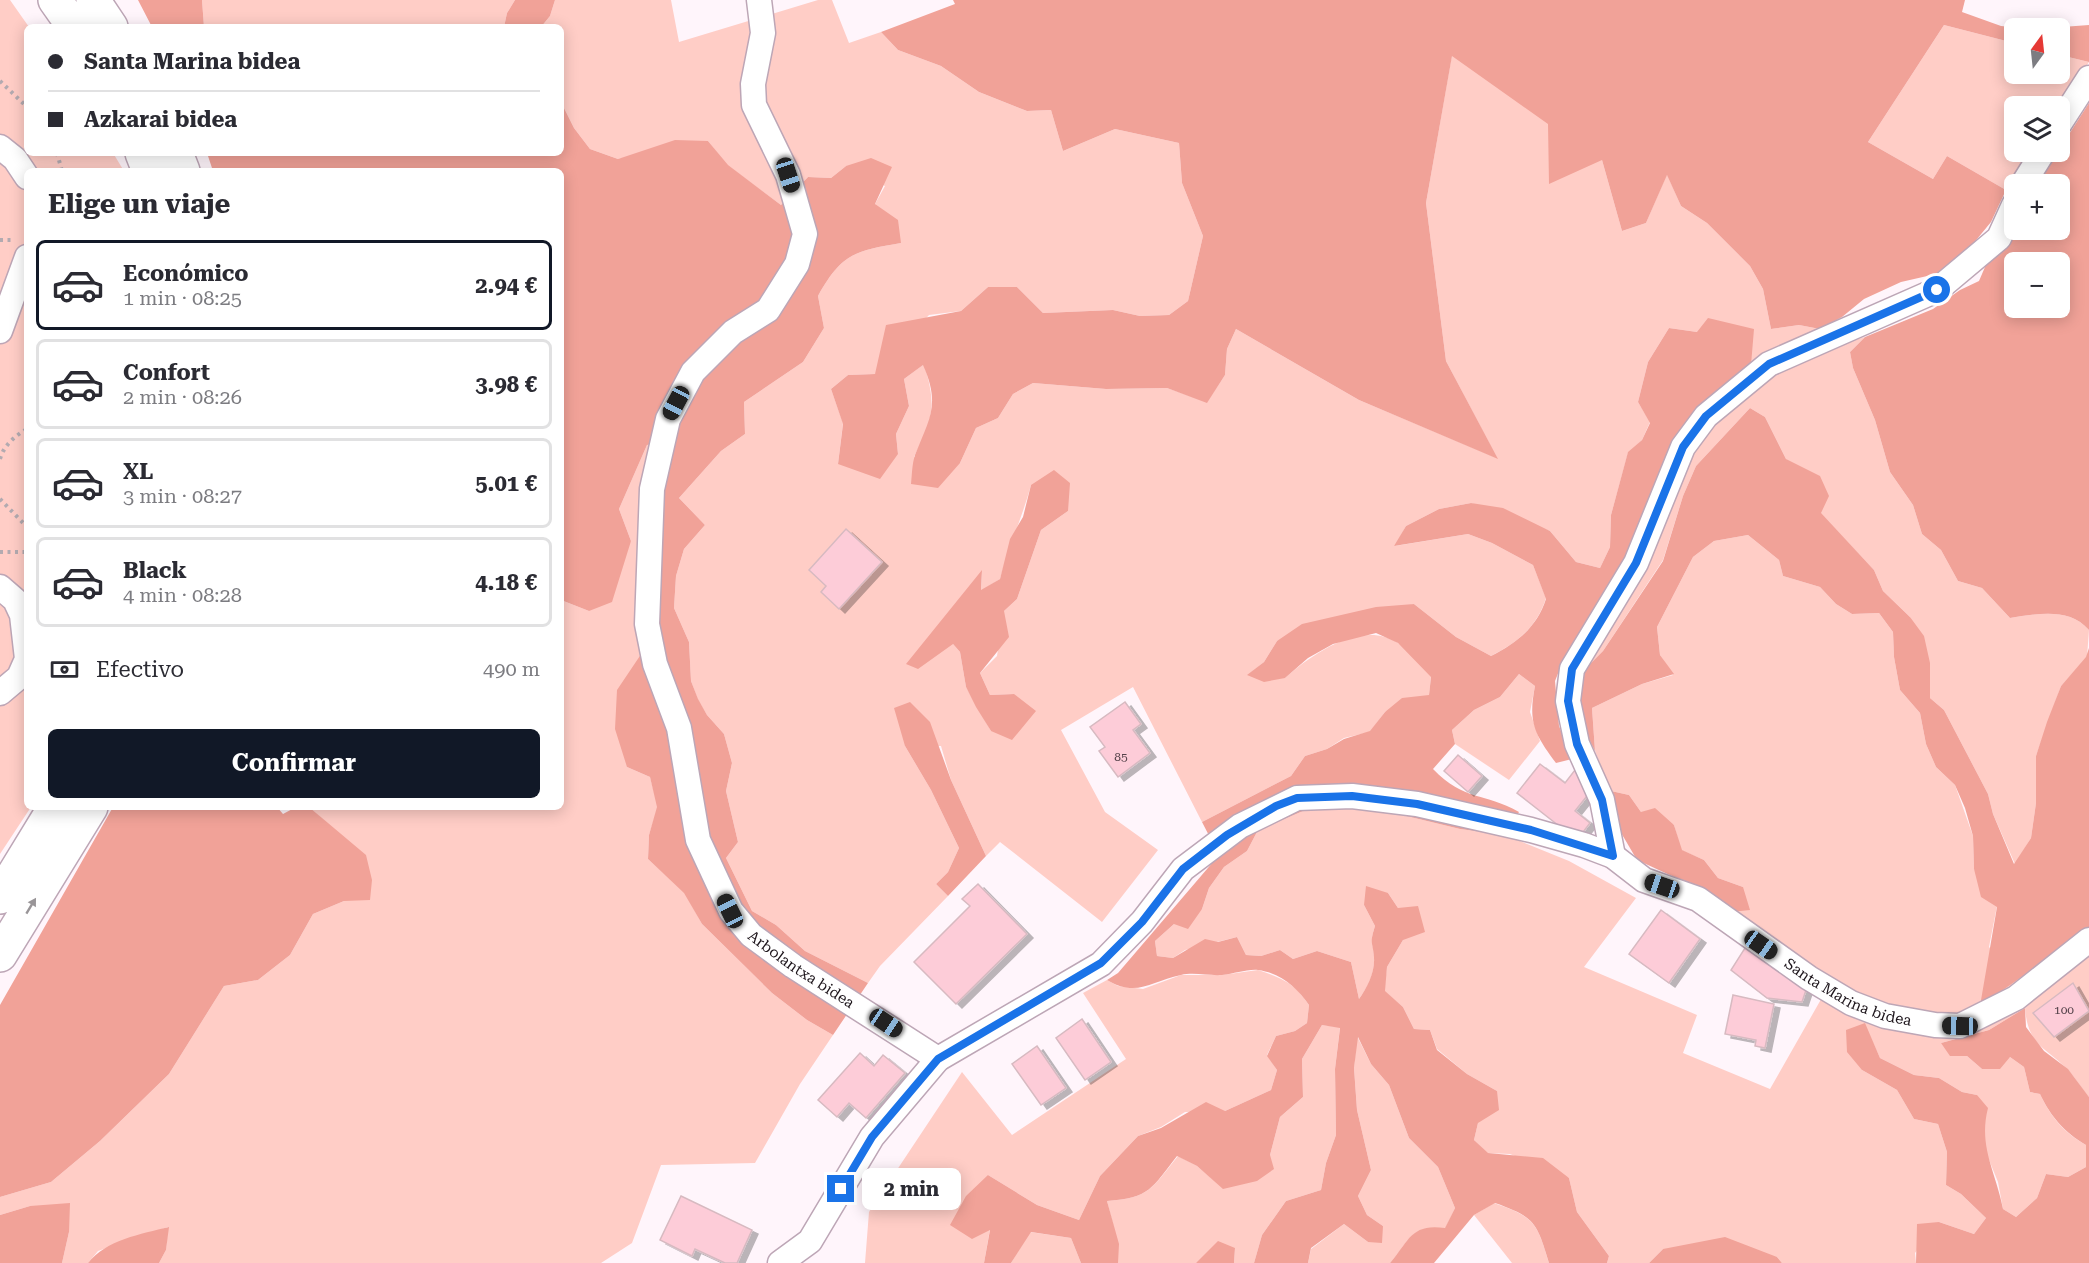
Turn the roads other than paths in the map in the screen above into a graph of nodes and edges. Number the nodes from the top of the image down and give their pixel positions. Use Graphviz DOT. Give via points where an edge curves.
graph roads {
  1 [pos="55,0"];
  2 [pos="93,0"];
  3 [pos="759,0"];
  4 [pos="72,24"];
  5 [pos="109,24"];
  6 [pos="2089,78"];
  7 [pos="2070,107"];
  8 [pos="0,147"];
  9 [pos="24,172"];
  10 [pos="2004,227"];
  11 [pos="24,265"];
  12 [pos="0,331"];
  13 [pos="0,587"];
  14 [pos="24,632"];
  15 [pos="24,665"];
  16 [pos="0,693"];
  17 [pos="53,810"];
  18 [pos="89,810"];
  19 [pos="1613,856"];
  20 [pos="0,897"];
  21 [pos="2089,940"];
  22 [pos="0,955"];
  23 [pos="938,1059"];
  24 [pos="780,1263"];
  1 -- 4 [label="main road"];
  2 -- 5 [label="main road"];
  3 -- 23 [label="street, Arbolantxa bidea" via="763,33 753,84 754,105 788,175 805,234 797,264 768,310 733,333 693,372 668,418 652,489 647,624 655,664 679,728 698,840 730,911 751,935 793,966"];
  6 -- 7 [label="street"];
  8 -- 9 [label="street"];
  10 -- 19 [label="street" via="1999,238 1937,290 1769,364 1706,416 1683,447 1636,563 1572,669 1568,701 1577,744 1602,800"];
  11 -- 12 [label="street"];
  13 -- 14 [label="street" via="15,600"];
  15 -- 16 [label="street" via="19,677"];
  17 -- 20 [label="main road"];
  22 -- 18 [label="main road, one-way"];
  19 -- 21 [label="street, Santa Marina bidea" via="1644,880 1698,899 1851,1003 1885,1016 1935,1025 1960,1026 2016,998"];
  19 -- 23 [label="street" via="1531,830 1417,804 1352,796 1297,798 1240,826 1183,869 1142,922 1101,963"];
  23 -- 24 [label="street" via="872,1137 810,1241"];
}
